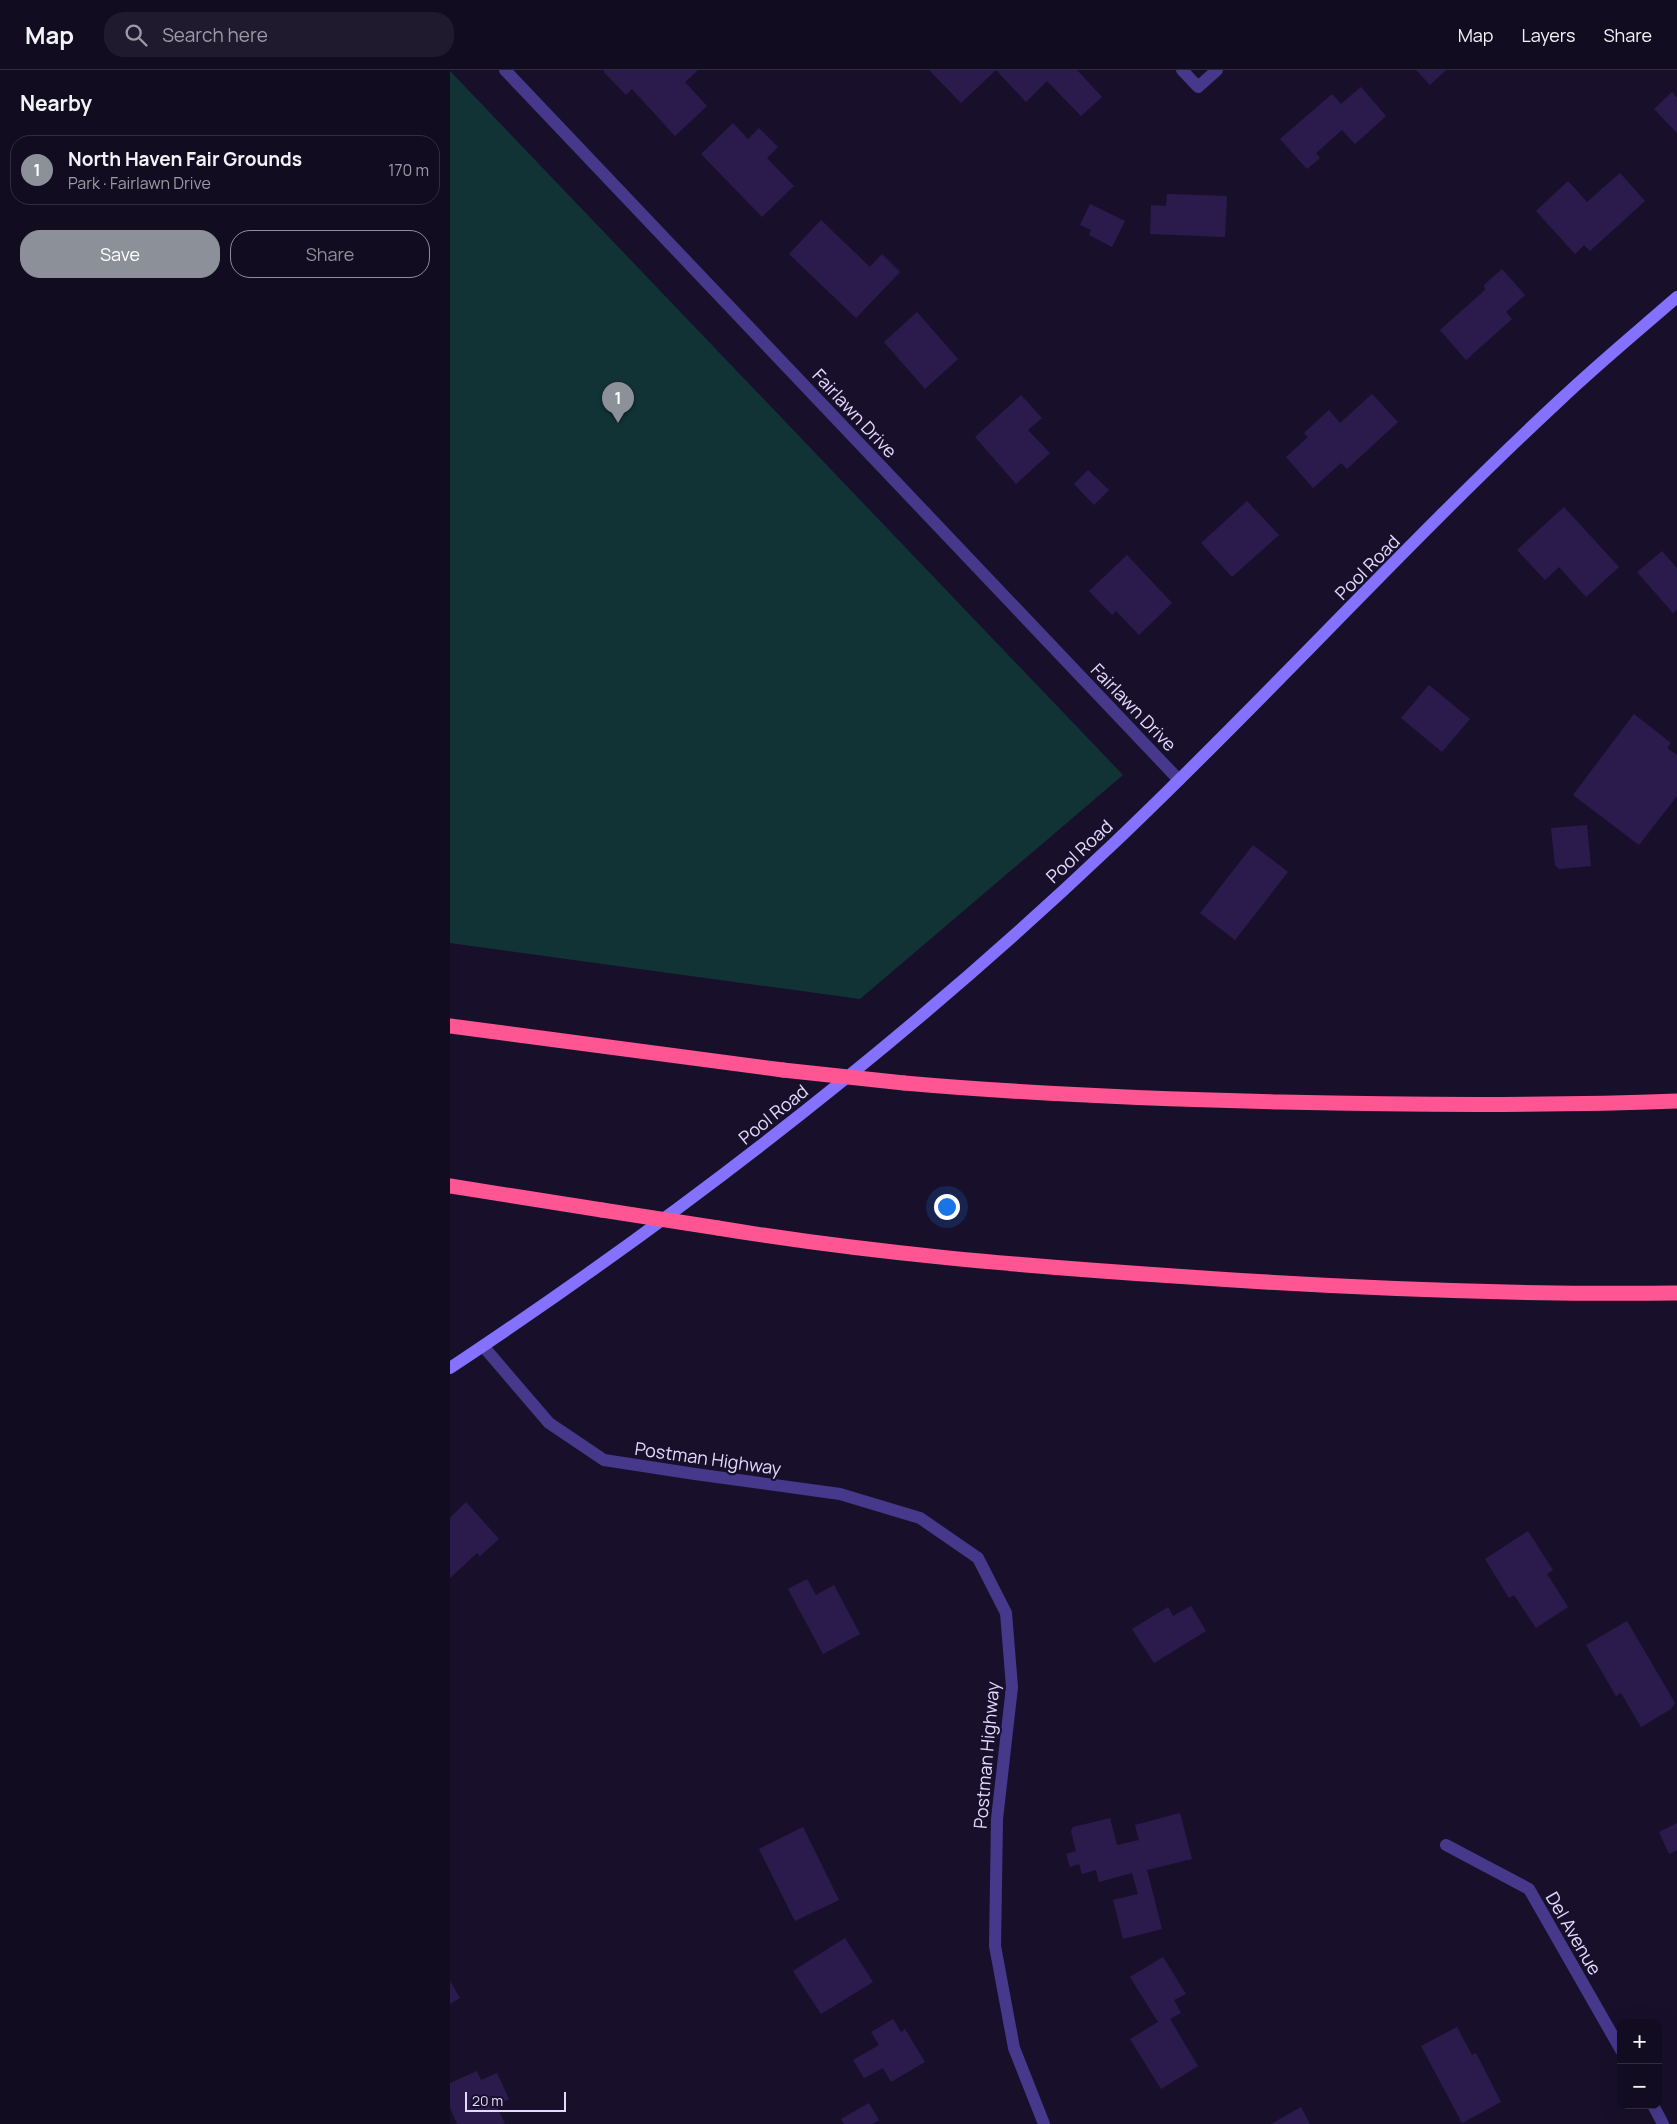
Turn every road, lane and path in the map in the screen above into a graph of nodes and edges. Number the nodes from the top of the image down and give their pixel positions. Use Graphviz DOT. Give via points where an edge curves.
graph roads {
  1 [pos="505,70"];
  2 [pos="1182,70"];
  3 [pos="1217,70"];
  4 [pos="1677,297"];
  5 [pos="1179,780"];
  6 [pos="450,1026"];
  7 [pos="1677,1101"];
  8 [pos="450,1186"];
  9 [pos="1677,1293"];
  10 [pos="483,1346"];
  11 [pos="450,1368"];
  12 [pos="1446,1845"];
  13 [pos="1617,2043"];
  14 [pos="1654,2109"];
  15 [pos="1044,2124"];
  16 [pos="1663,2124"];
  1 -- 5 [label="street, Fairlawn Drive"];
  2 -- 3 [label="street" via="1198,87"];
  4 -- 5 [label="street, Pool Road" via="1548,412"];
  5 -- 10 [label="street, Pool Road" via="1016,933 776,1135"];
  6 -- 7 [label="highway, bridge" via="782,1070 904,1083 1090,1095 1334,1103"];
  8 -- 9 [label="highway, bridge" via="775,1237 931,1256 1188,1277 1448,1290"];
  10 -- 11 [label="street, Pool Road"];
  10 -- 15 [label="street, Postman Highway" via="549,1423 604,1460 840,1494 920,1518 978,1558 1006,1613 1012,1687 997,1819 996,1946 1014,2048"];
  12 -- 13 [label="street, Del Avenue" via="1529,1889"];
  14 -- 16 [label="street"];
}
